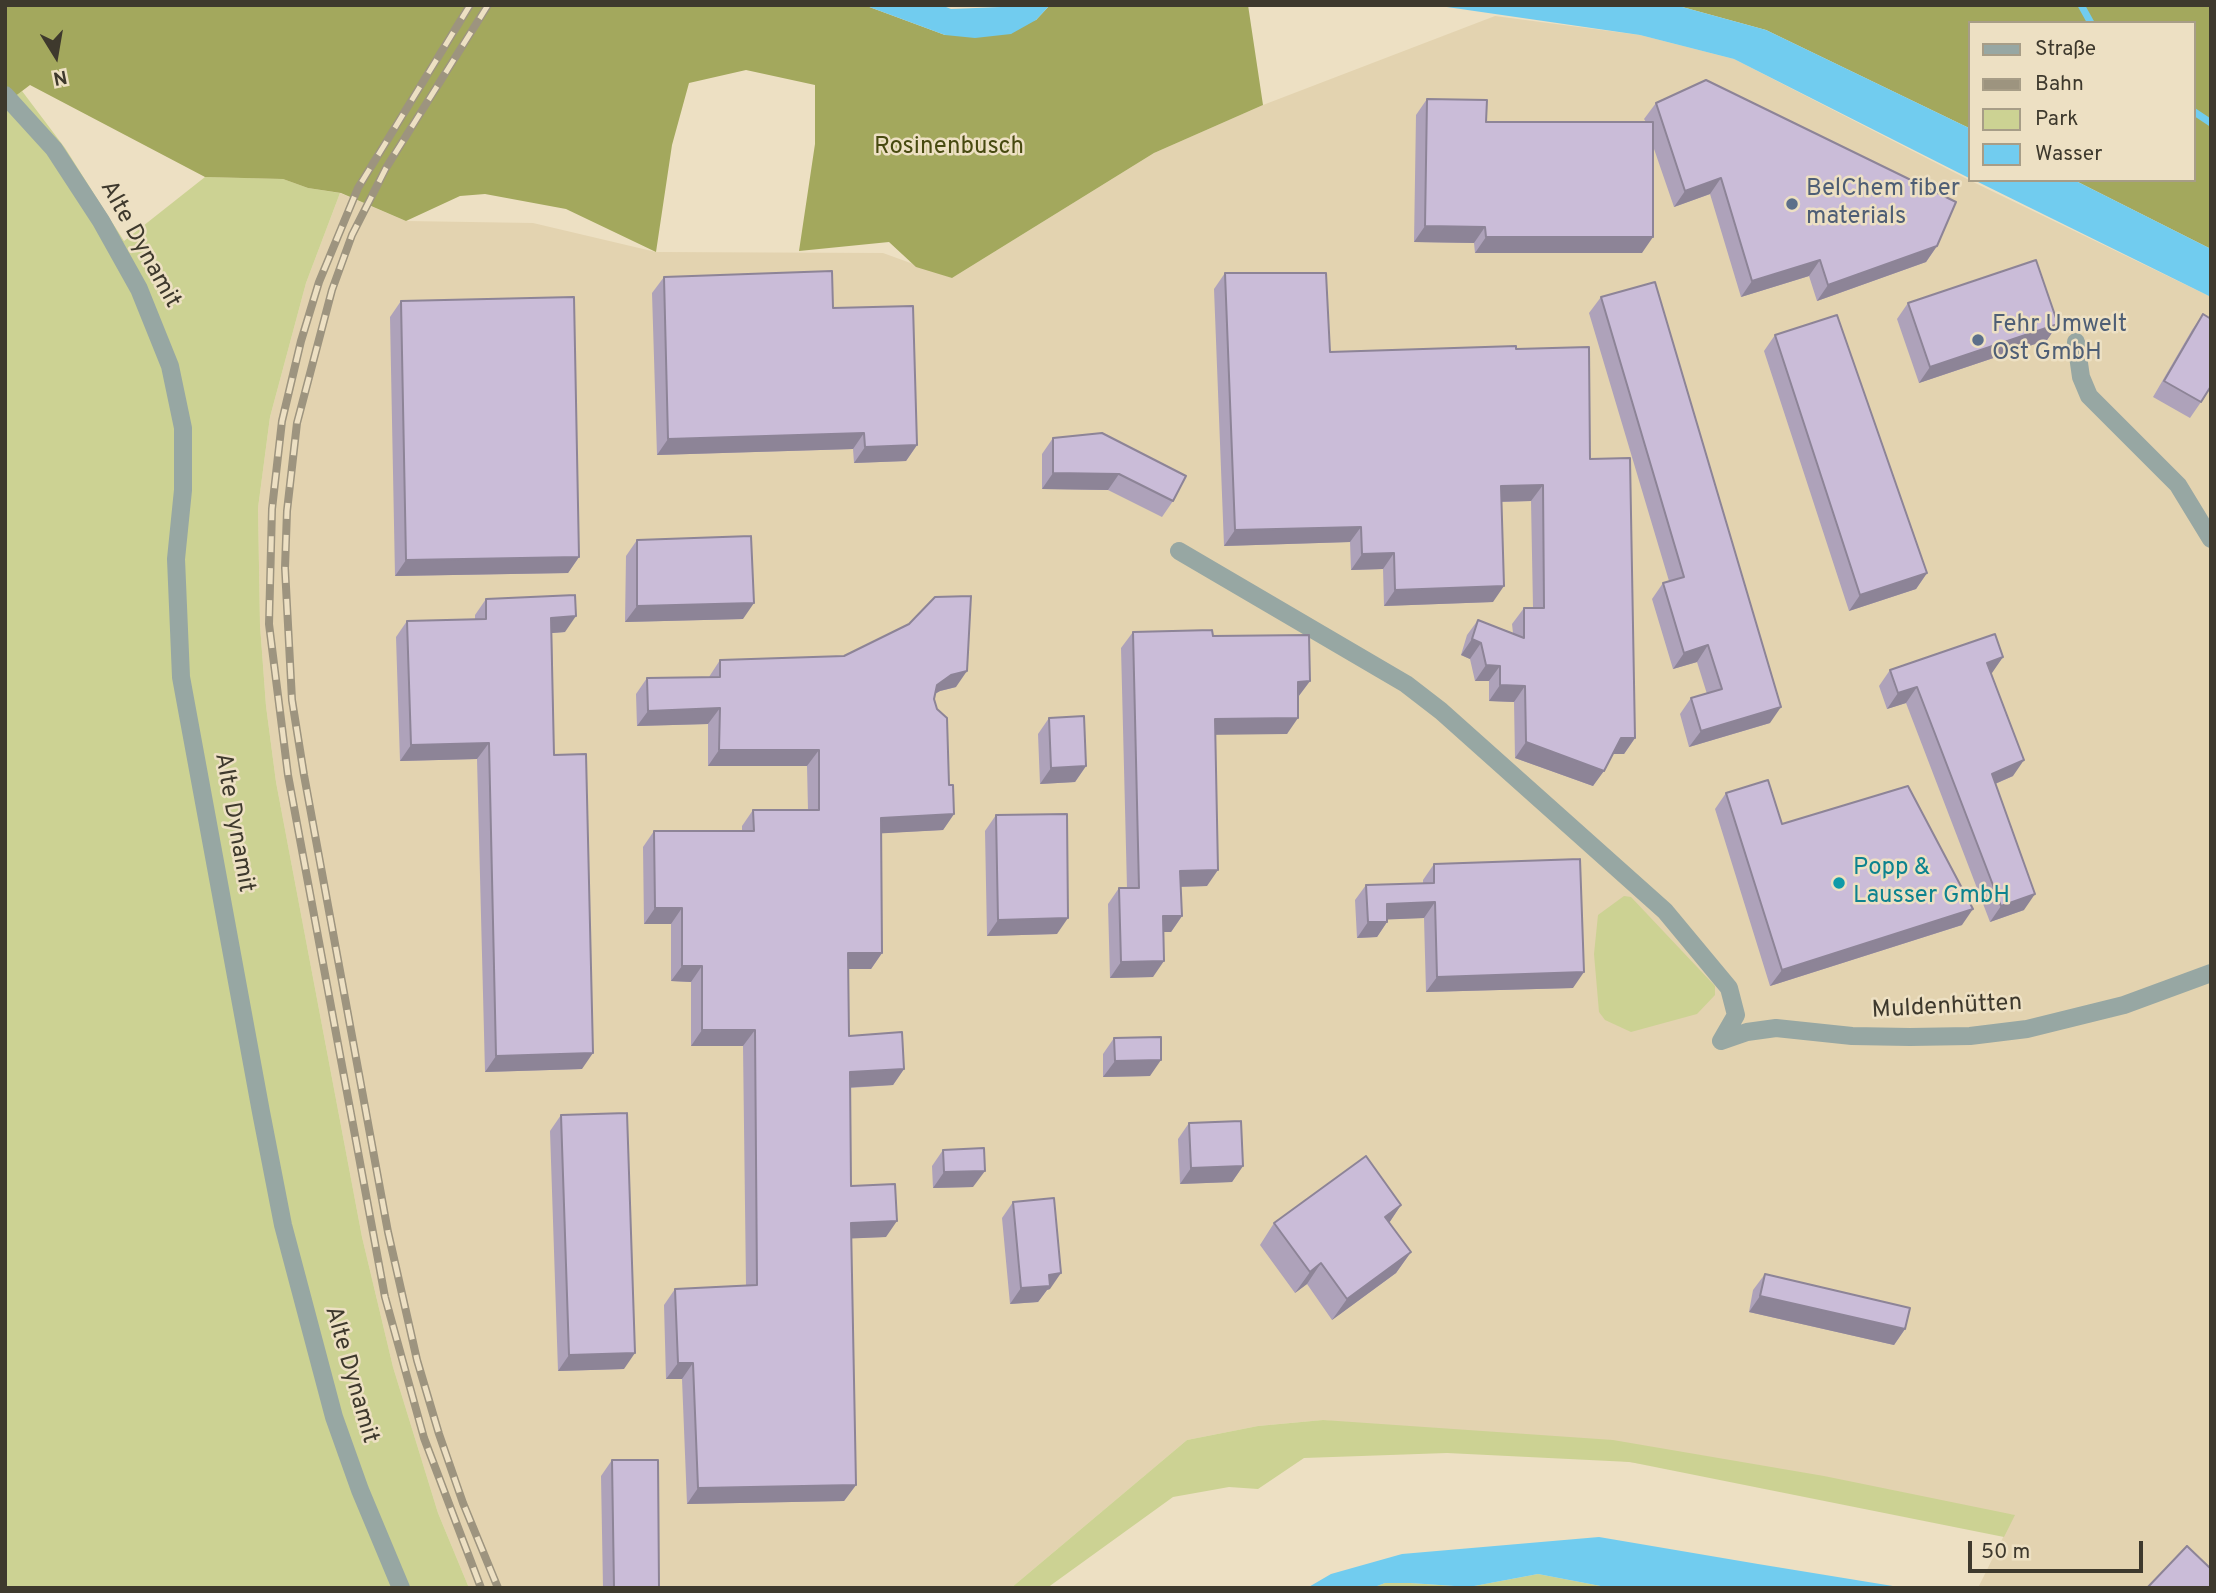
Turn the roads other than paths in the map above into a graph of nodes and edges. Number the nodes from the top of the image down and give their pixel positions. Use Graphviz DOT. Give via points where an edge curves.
graph roads {
  1 [pos="5,95"];
  2 [pos="2076,342"];
  3 [pos="2211,539"];
  4 [pos="1179,551"];
  5 [pos="2211,973"];
  6 [pos="401,1588"];
  1 -- 6 [label="street, Alte Dynamit" via="54,149 104,226 158,329 177,394 184,428 176,559 181,677 261,1112 283,1225 334,1417"];
  2 -- 3 [label="street" via="2089,396 2178,485"];
  4 -- 5 [label="street, Muldenhütten" via="1406,684 1665,911 1729,988 1736,1015 1721,1041 1776,1028 1910,1037 2027,1029 2124,1005"];
}
